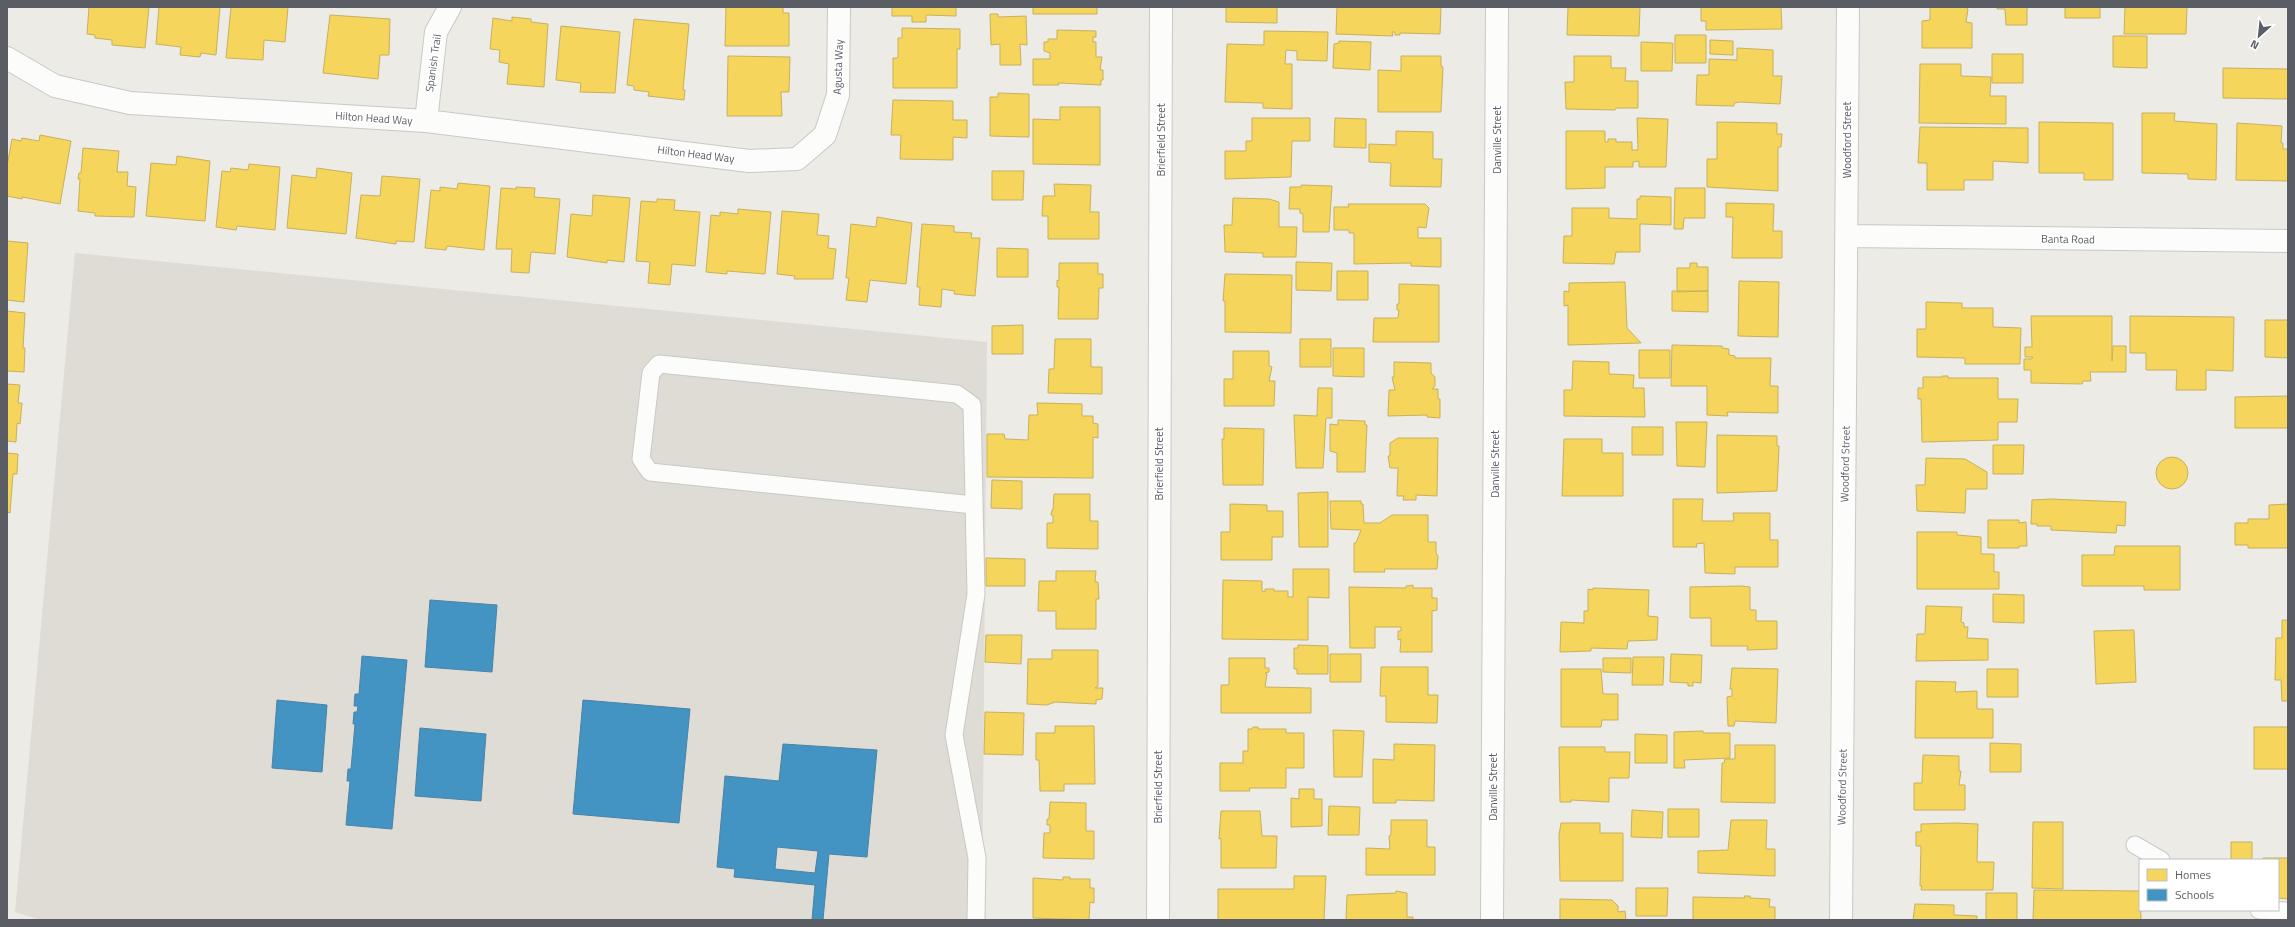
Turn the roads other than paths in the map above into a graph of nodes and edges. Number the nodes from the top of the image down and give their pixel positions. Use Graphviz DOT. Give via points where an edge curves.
graph roads {
  1 [pos="450,7"];
  2 [pos="839,7"];
  3 [pos="1161,7"];
  4 [pos="1497,7"];
  5 [pos="1848,7"];
  6 [pos="7,58"];
  7 [pos="426,121"];
  8 [pos="749,161"];
  9 [pos="1847,236"];
  10 [pos="2288,241"];
  11 [pos="974,505"];
  12 [pos="2135,845"];
  13 [pos="2159,859"];
  14 [pos="976,920"];
  15 [pos="1158,920"];
  16 [pos="1492,920"];
  17 [pos="1841,920"];
  1 -- 7 [label="street, Spanish Trail" via="436,32"];
  2 -- 8 [label="street, Agusta Way" via="838,95 825,135 797,159"];
  3 -- 15 [label="street, Brierfield Street"];
  4 -- 16 [label="street, Danville Street"];
  5 -- 9 [label="street, Woodford Street"];
  6 -- 7 [label="street, Hilton Head Way" via="55,86 130,102"];
  7 -- 8 [label="street, Hilton Head Way"];
  9 -- 10 [label="street, Banta Road"];
  9 -- 17 [label="street, Woodford Street"];
  11 -- 11 [label="lane" via="972,406 957,394 659,364 651,373 641,459 650,472"];
  11 -- 14 [label="lane" via="976,594 954,735 977,858"];
  12 -- 13 [label="lane"];
}
